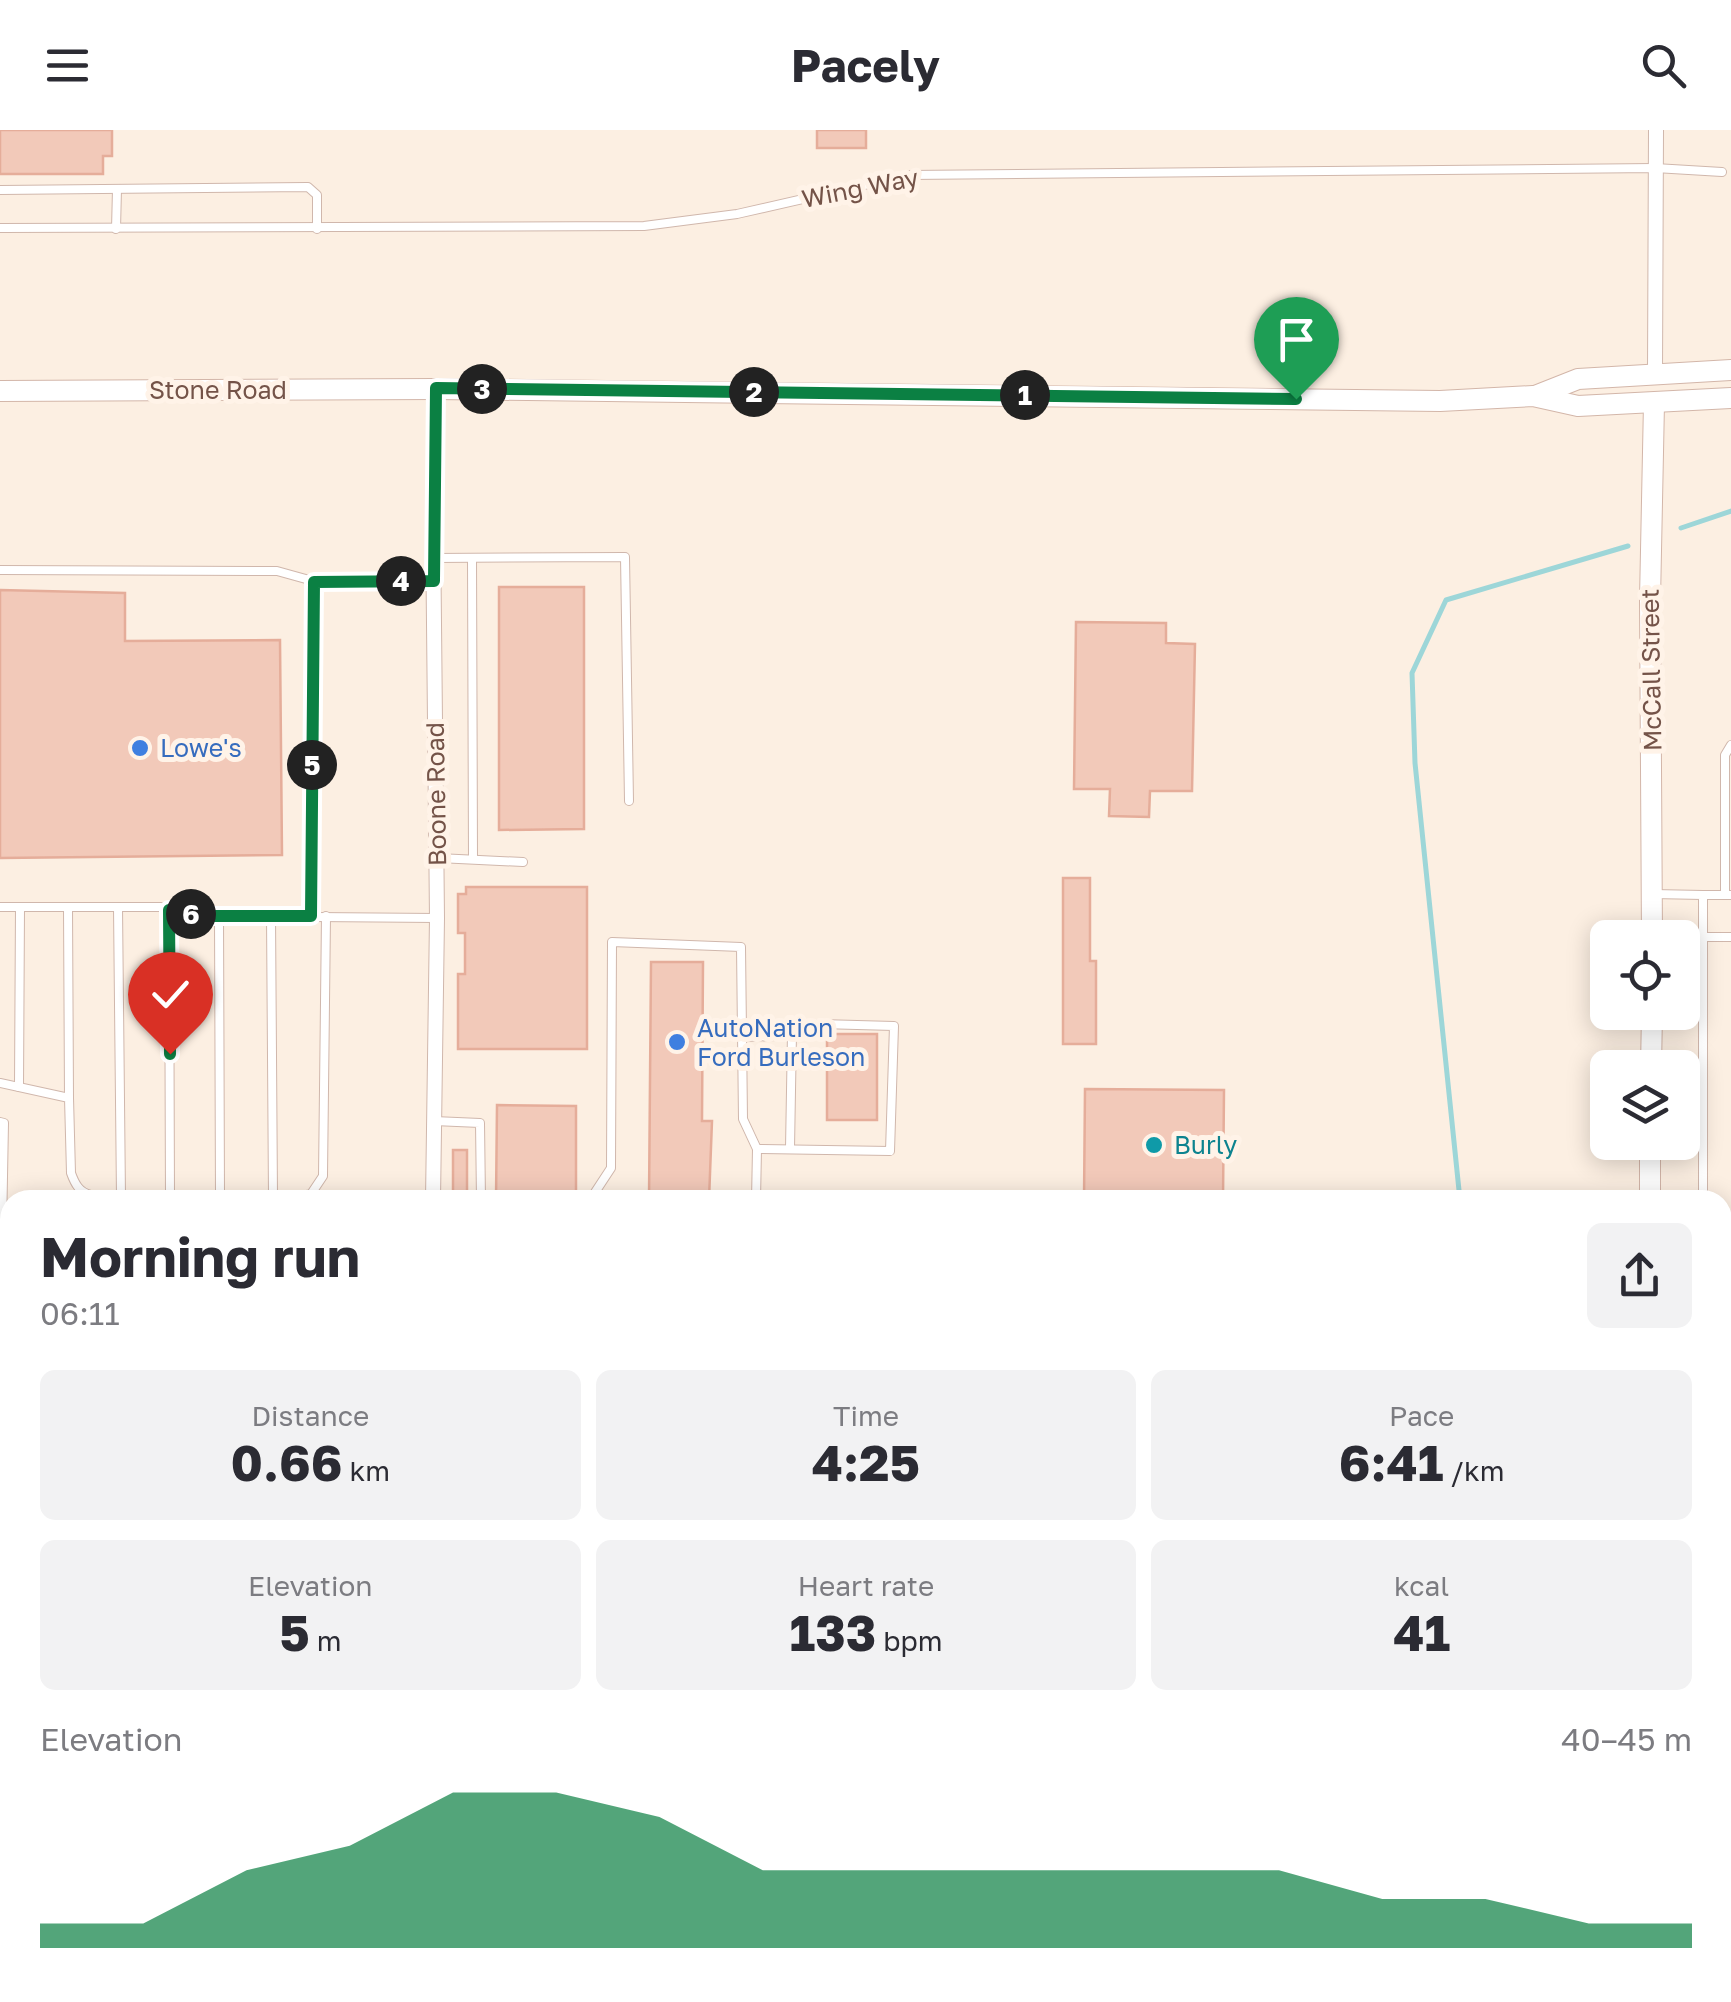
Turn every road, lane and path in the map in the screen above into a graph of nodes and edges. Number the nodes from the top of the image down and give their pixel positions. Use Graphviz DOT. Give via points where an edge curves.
graph roads {
  1 [pos="1656,130"];
  2 [pos="1655,168"];
  3 [pos="1722,172"];
  4 [pos="0,190"];
  5 [pos="117,190"];
  6 [pos="0,228"];
  7 [pos="116,229"];
  8 [pos="317,229"];
  9 [pos="1731,370"];
  10 [pos="1655,372"];
  11 [pos="436,388"];
  12 [pos="0,391"];
  13 [pos="1534,396"];
  14 [pos="1731,398"];
  15 [pos="1654,403"];
  16 [pos="1578,406"];
  17 [pos="434,558"];
  18 [pos="472,558"];
  19 [pos="0,570"];
  20 [pos="434,581"];
  21 [pos="314,582"];
  22 [pos="1731,745"];
  23 [pos="629,801"];
  24 [pos="437,858"];
  25 [pos="473,859"];
  26 [pos="523,862"];
  27 [pos="1653,894"];
  28 [pos="1703,895"];
  29 [pos="1728,895"];
  30 [pos="118,907"];
  31 [pos="0,908"];
  32 [pos="20,908"];
  33 [pos="68,908"];
  34 [pos="169,910"];
  35 [pos="219,916"];
  36 [pos="271,916"];
  37 [pos="311,916"];
  38 [pos="326,916"];
  39 [pos="437,918"];
  40 [pos="1652,920"];
  41 [pos="1703,937"];
  42 [pos="1731,937"];
  43 [pos="792,1033"];
  44 [pos="742,1037"];
  45 [pos="0,1084"];
  46 [pos="19,1087"];
  47 [pos="69,1098"];
  48 [pos="434,1121"];
  49 [pos="0,1122"];
  50 [pos="757,1148"];
  51 [pos="790,1148"];
  52 [pos="1650,1160"];
  53 [pos="321,1183"];
  54 [pos="1,1190"];
  55 [pos="82,1190"];
  56 [pos="121,1190"];
  57 [pos="170,1190"];
  58 [pos="220,1190"];
  59 [pos="273,1190"];
  60 [pos="316,1190"];
  61 [pos="322,1190"];
  62 [pos="433,1190"];
  63 [pos="481,1190"];
  64 [pos="597,1190"];
  65 [pos="756,1190"];
  66 [pos="1650,1190"];
  67 [pos="1702,1190"];
  1 -- 2 [label="street"];
  2 -- 3 [label="lane, Wing Way"];
  2 -- 8 [label="lane, Wing Way" via="908,175 737,214 644,226"];
  2 -- 10 [label="street"];
  4 -- 5 [label="lane"];
  5 -- 7 [label="lane"];
  5 -- 8 [label="lane" via="308,187 317,194"];
  6 -- 7 [label="lane, Wing Way"];
  7 -- 8 [label="lane, Wing Way"];
  9 -- 10 [label="street"];
  10 -- 13 [label="street" via="1578,378"];
  10 -- 16 [label="street" via="1645,388"];
  11 -- 12 [label="street, Stone Road"];
  11 -- 13 [label="street, Stone Road"];
  11 -- 17 [label="street, Boone Road"];
  13 -- 16 [label="street"];
  14 -- 15 [label="street"];
  15 -- 16 [label="street"];
  15 -- 27 [label="street, McCall Street"];
  17 -- 18 [label="lane"];
  17 -- 20 [label="street, Boone Road"];
  18 -- 23 [label="lane" via="625,557"];
  18 -- 25 [label="lane"];
  19 -- 21 [label="lane" via="277,571"];
  20 -- 21 [label="lane"];
  20 -- 24 [label="street, Boone Road"];
  21 -- 37 [label="lane"];
  22 -- 29 [label="lane"];
  24 -- 25 [label="lane"];
  24 -- 39 [label="street, Boone Road"];
  25 -- 26 [label="lane"];
  27 -- 28 [label="lane"];
  27 -- 40 [label="street, McCall Street"];
  28 -- 29 [label="lane"];
  28 -- 41 [label="lane"];
  30 -- 33 [label="lane"];
  30 -- 34 [label="lane"];
  30 -- 56 [label="lane"];
  31 -- 32 [label="lane"];
  32 -- 33 [label="lane"];
  32 -- 46 [label="lane"];
  33 -- 47 [label="lane"];
  34 -- 35 [label="lane"];
  34 -- 57 [label="lane"];
  35 -- 36 [label="lane"];
  35 -- 58 [label="lane"];
  36 -- 37 [label="lane"];
  36 -- 59 [label="lane"];
  37 -- 38 [label="lane"];
  38 -- 39 [label="lane"];
  38 -- 53 [label="lane"];
  39 -- 48 [label="street, Boone Road"];
  41 -- 42 [label="lane"];
  41 -- 67 [label="lane"];
  43 -- 44 [label="lane"];
  43 -- 51 [label="lane"];
  43 -- 51 [label="lane" via="820,1024 894,1026 890,1151"];
  44 -- 50 [label="lane" via="743,1119"];
  44 -- 64 [label="lane" via="741,947 612,942 611,1168"];
  45 -- 46 [label="lane"];
  46 -- 47 [label="lane"];
  47 -- 55 [label="lane" via="72,1173"];
  48 -- 62 [label="street, Boone Road"];
  48 -- 63 [label="lane" via="480,1123"];
  49 -- 54 [label="lane"];
  50 -- 51 [label="lane"];
  50 -- 65 [label="lane"];
  52 -- 66 [label="street"];
  53 -- 60 [label="lane"];
  53 -- 61 [label="lane"];
}
